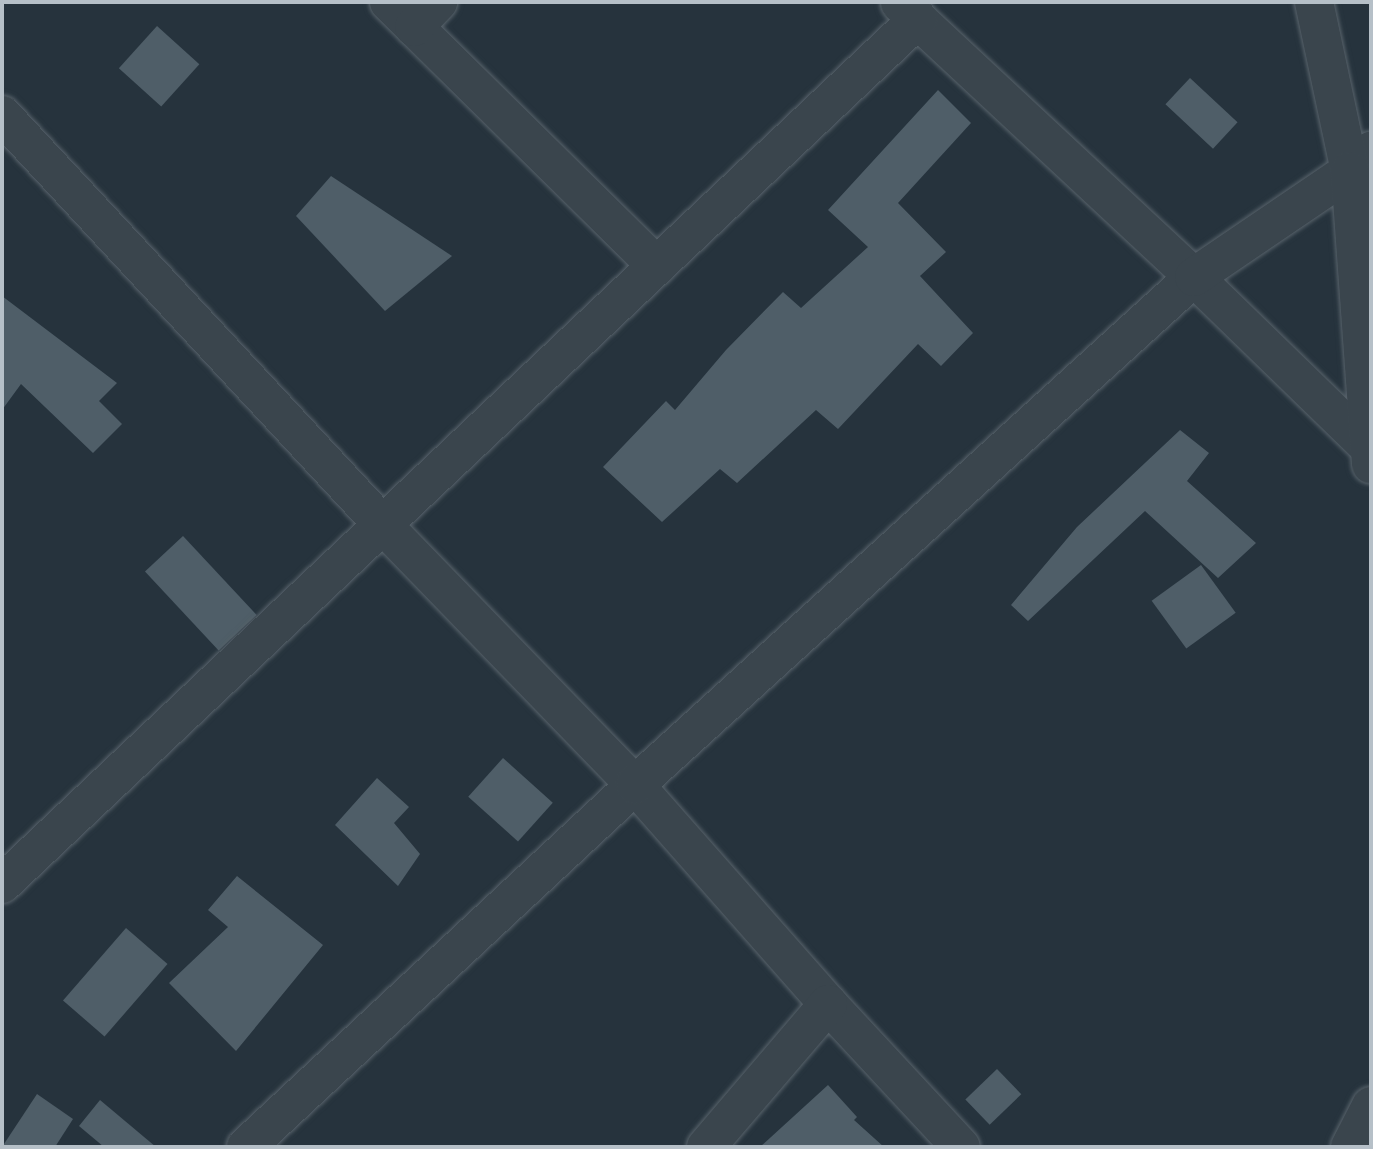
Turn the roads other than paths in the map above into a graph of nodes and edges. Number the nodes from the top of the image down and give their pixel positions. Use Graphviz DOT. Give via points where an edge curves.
graph roads {
  1 [pos="1314,2"];
  2 [pos="414,10"];
  3 [pos="908,11"];
  4 [pos="2,115"];
  5 [pos="1361,161"];
  6 [pos="657,266"];
  7 [pos="1194,277"];
  8 [pos="1370,453"];
  9 [pos="383,525"];
  10 [pos="635,785"];
  11 [pos="2,884"];
  12 [pos="828,1004"];
  13 [pos="1371,1106"];
  14 [pos="246,1147"];
  15 [pos="706,1147"];
  16 [pos="961,1147"];
  17 [pos="1350,1147"];
  1 -- 5 [label="street"];
  2 -- 6 [label="street"];
  3 -- 6 [label="street"];
  3 -- 7 [label="street"];
  4 -- 9 [label="street"];
  5 -- 7 [label="street"];
  5 -- 8 [label="street"];
  6 -- 9 [label="street"];
  7 -- 8 [label="street"];
  7 -- 10 [label="street"];
  9 -- 10 [label="street"];
  9 -- 11 [label="street"];
  10 -- 12 [label="street"];
  10 -- 14 [label="street"];
  12 -- 15 [label="street"];
  12 -- 16 [label="street"];
  13 -- 17 [label="street"];
}
